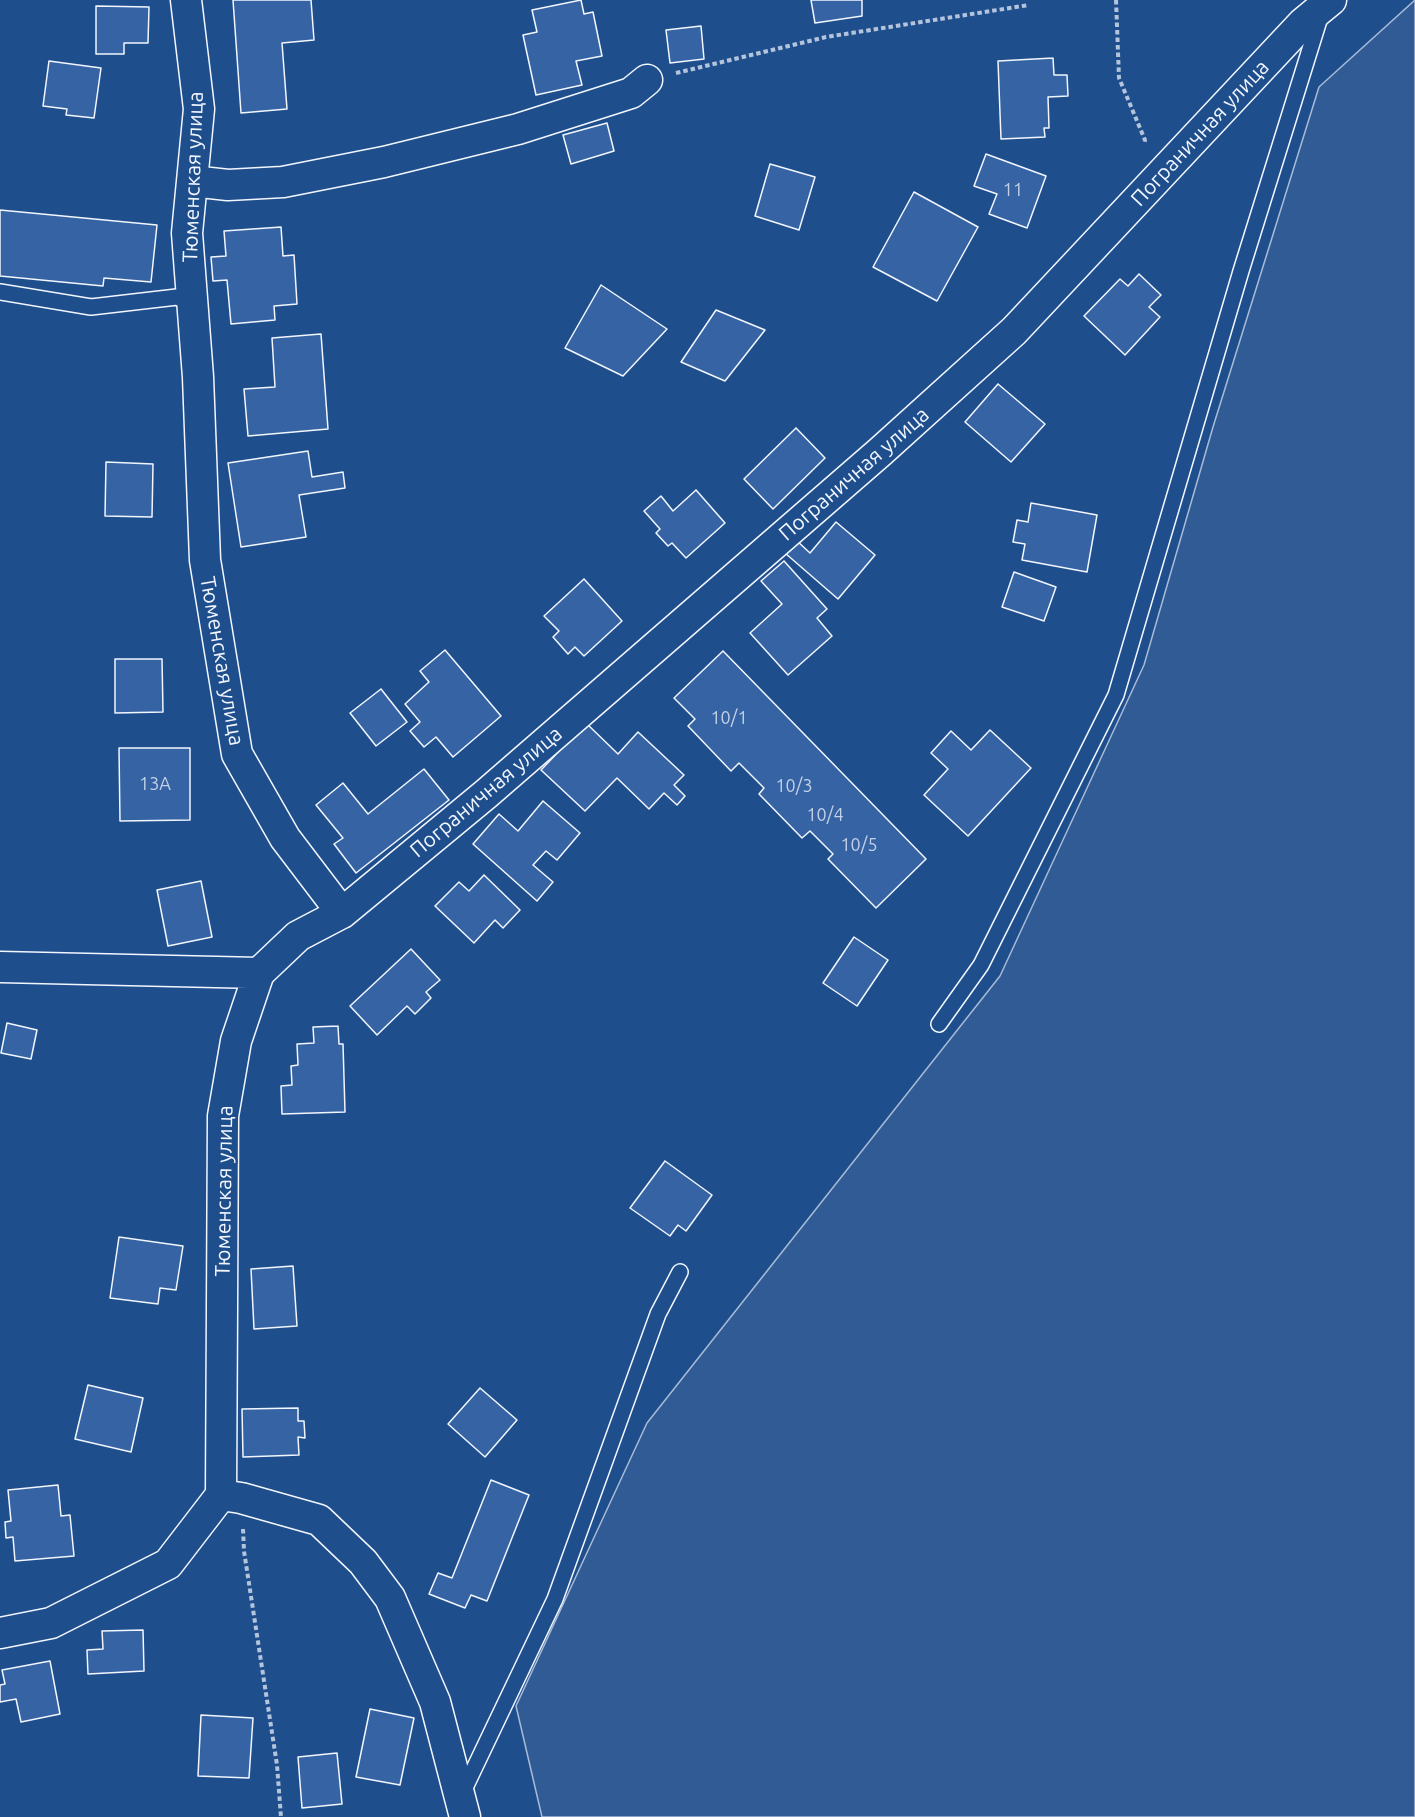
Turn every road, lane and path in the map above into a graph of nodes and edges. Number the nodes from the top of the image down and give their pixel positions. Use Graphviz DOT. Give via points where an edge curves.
graph roads {
  1 [pos="186,0"];
  2 [pos="1116,0"];
  3 [pos="1327,4"];
  4 [pos="1029,5"];
  5 [pos="647,80"];
  6 [pos="192,181"];
  7 [pos="1139,198"];
  8 [pos="0,292"];
  9 [pos="192,304"];
  10 [pos="342,913"];
  11 [pos="0,967"];
  12 [pos="259,973"];
  13 [pos="939,1024"];
  14 [pos="680,1272"];
  15 [pos="231,1497"];
  16 [pos="0,1633"];
  17 [pos="463,1808"];
  18 [pos="281,1817"];
  1 -- 6 [label="street, Тюменская улица" via="199,109"];
  2 -- 7 [label="path" via="1119,78 1145,140"];
  3 -- 7 [label="street, Пограничная улица" via="1303,23"];
  3 -- 13 [label="lane" via="1241,271 1116,694 981,965"];
  4 -- 5 [label="path" via="826,37"];
  5 -- 6 [label="street" via="631,93 518,129 384,162 283,182"];
  6 -- 9 [label="street, Тюменская улица" via="187,233"];
  7 -- 10 [label="street, Пограничная улица" via="1014,331 889,444 486,794"];
  8 -- 9 [label="lane" via="92,307 177,297"];
  9 -- 10 [label="street, Тюменская улица" via="205,560 237,754 285,838"];
  10 -- 12 [label="street, Тюменская улица" via="297,936"];
  11 -- 12 [label="street"];
  12 -- 15 [label="street, Тюменская улица" via="236,1041 223,1116"];
  14 -- 17 [label="lane" via="658,1314 555,1599"];
  15 -- 16 [label="street" via="168,1564 51,1623"];
  15 -- 17 [label="street" via="320,1520 363,1562 390,1598 435,1702"];
  15 -- 18 [label="path" via="244,1551 277,1765"];
}
